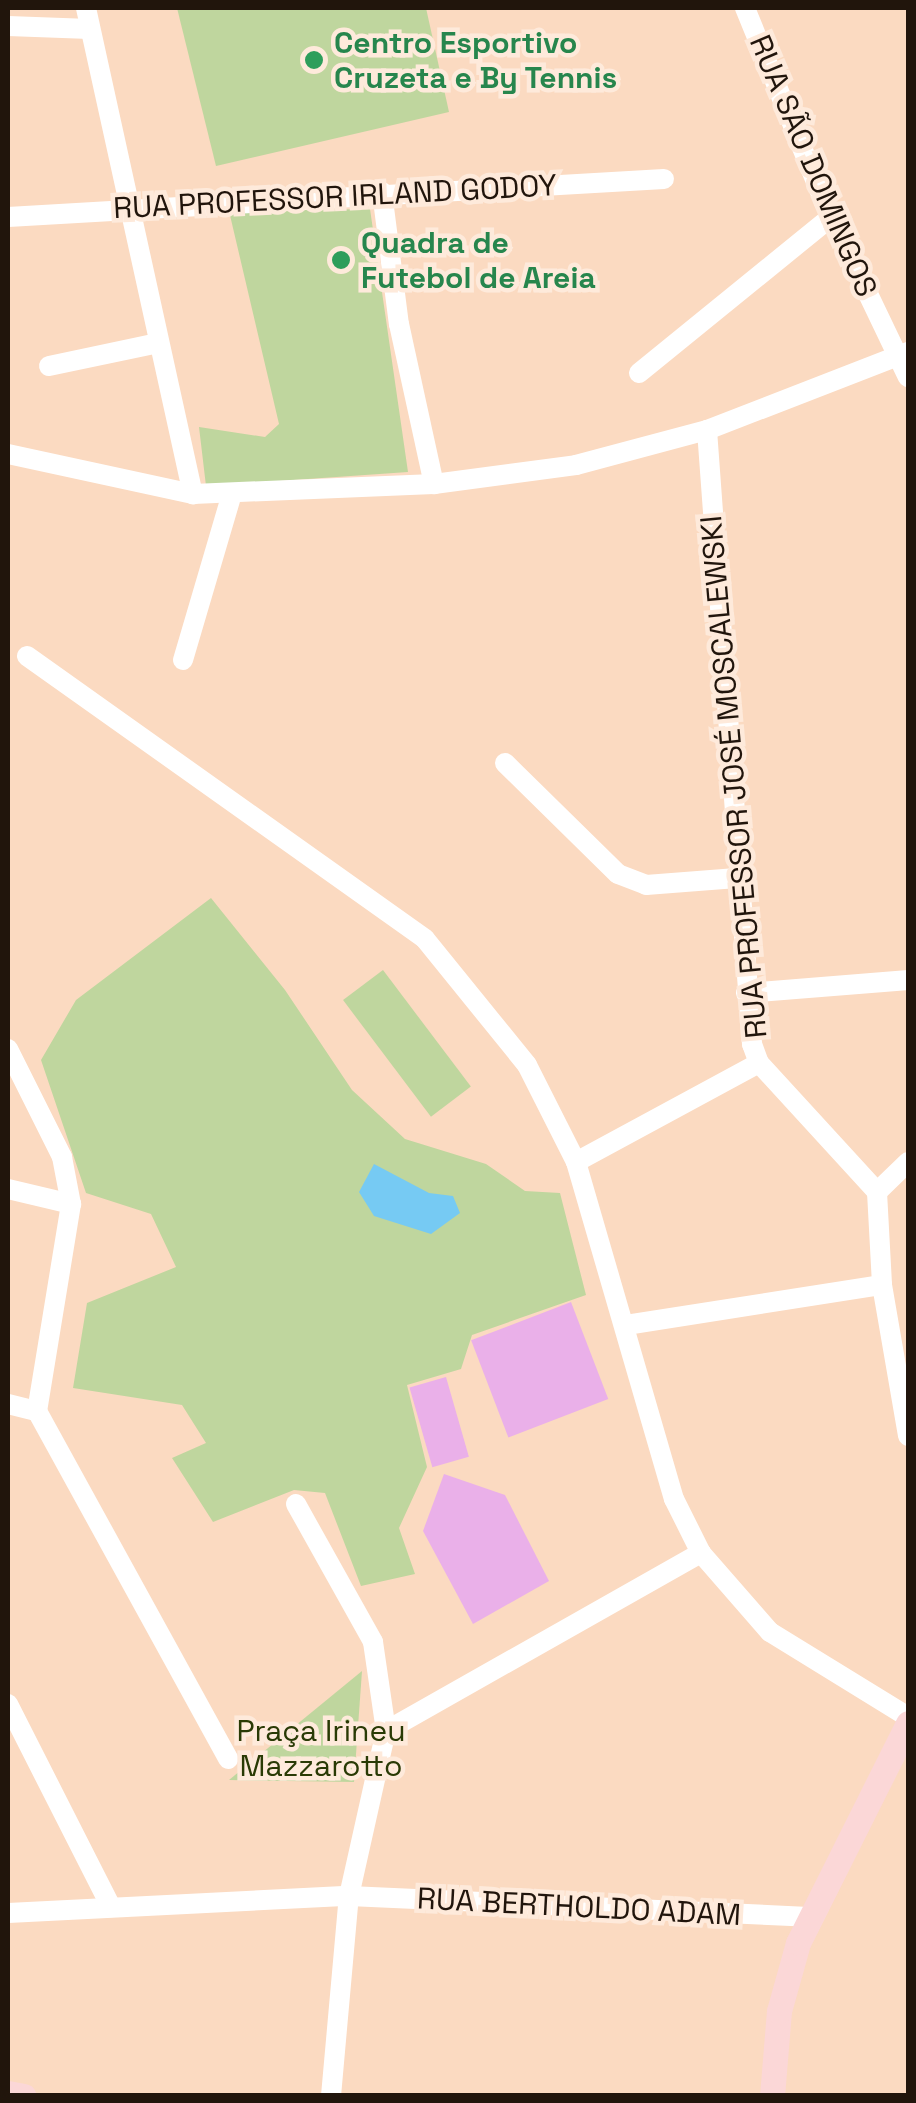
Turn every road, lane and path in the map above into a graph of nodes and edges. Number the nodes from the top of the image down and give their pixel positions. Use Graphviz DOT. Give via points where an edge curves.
graph roads {
  1 [pos="86,8"];
  2 [pos="746,8"];
  3 [pos="8,26"];
  4 [pos="90,29"];
  5 [pos="664,180"];
  6 [pos="382,192"];
  7 [pos="130,208"];
  8 [pos="8,217"];
  9 [pos="832,218"];
  10 [pos="158,343"];
  11 [pos="901,353"];
  12 [pos="50,366"];
  13 [pos="639,373"];
  14 [pos="908,377"];
  15 [pos="707,430"];
  16 [pos="8,454"];
  17 [pos="434,484"];
  18 [pos="193,494"];
  19 [pos="232,494"];
  20 [pos="27,656"];
  21 [pos="182,660"];
  22 [pos="505,764"];
  23 [pos="736,878"];
  24 [pos="908,980"];
  25 [pos="746,993"];
  26 [pos="8,1050"];
  27 [pos="760,1063"];
  28 [pos="576,1162"];
  29 [pos="908,1162"];
  30 [pos="8,1190"];
  31 [pos="877,1192"];
  32 [pos="71,1204"];
  33 [pos="882,1285"];
  34 [pos="626,1326"];
  35 [pos="8,1404"];
  36 [pos="38,1411"];
  37 [pos="908,1423"];
  38 [pos="296,1504"];
  39 [pos="701,1552"];
  40 [pos="8,1704"];
  41 [pos="908,1720"];
  42 [pos="386,1730"];
  43 [pos="228,1759"];
  44 [pos="349,1896"];
  45 [pos="111,1908"];
  46 [pos="8,1913"];
  47 [pos="808,1917"];
  48 [pos="8,2093"];
  49 [pos="24,2096"];
  50 [pos="331,2096"];
  51 [pos="772,2096"];
  1 -- 4 [label="street"];
  2 -- 9 [label="street, RUA SÃO DOMINGOS"];
  3 -- 4 [label="street"];
  4 -- 7 [label="street"];
  5 -- 6 [label="street, RUA PROFESSOR IRLAND GODOY"];
  6 -- 7 [label="street, RUA PROFESSOR IRLAND GODOY"];
  6 -- 17 [label="street" via="398,324"];
  7 -- 8 [label="street, RUA PROFESSOR IRLAND GODOY"];
  7 -- 10 [label="street"];
  9 -- 11 [label="street, RUA SÃO DOMINGOS"];
  9 -- 13 [label="street"];
  10 -- 12 [label="street"];
  10 -- 18 [label="street"];
  11 -- 14 [label="street, RUA SÃO DOMINGOS"];
  11 -- 15 [label="street"];
  15 -- 17 [label="street" via="576,465"];
  15 -- 23 [label="street, RUA PROFESSOR JOSÉ MOSCALEWSKI"];
  16 -- 18 [label="street"];
  17 -- 19 [label="street"];
  18 -- 19 [label="street"];
  19 -- 21 [label="street"];
  20 -- 28 [label="street" via="426,939 527,1066"];
  22 -- 23 [label="street" via="618,874 646,884"];
  23 -- 25 [label="street, RUA PROFESSOR JOSÉ MOSCALEWSKI"];
  24 -- 25 [label="street"];
  25 -- 27 [label="street, RUA PROFESSOR JOSÉ MOSCALEWSKI"];
  26 -- 32 [label="street" via="62,1158"];
  27 -- 28 [label="street"];
  27 -- 31 [label="street, RUA PROFESSOR JOSÉ MOSCALEWSKI"];
  28 -- 34 [label="street"];
  29 -- 31 [label="street"];
  30 -- 32 [label="street"];
  31 -- 33 [label="street"];
  32 -- 36 [label="street"];
  33 -- 34 [label="street"];
  33 -- 37 [label="street"];
  34 -- 39 [label="street" via="674,1498"];
  35 -- 36 [label="street"];
  36 -- 43 [label="street"];
  38 -- 42 [label="street" via="373,1642"];
  39 -- 41 [label="street" via="770,1632"];
  39 -- 42 [label="street"];
  40 -- 45 [label="street"];
  41 -- 47 [label="main road"];
  42 -- 44 [label="street"];
  44 -- 45 [label="street, RUA BERTHOLDO ADAM"];
  44 -- 47 [label="street, RUA BERTHOLDO ADAM"];
  44 -- 50 [label="street"];
  45 -- 46 [label="street, RUA BERTHOLDO ADAM"];
  47 -- 51 [label="main road" via="779,2011"];
  48 -- 49 [label="main road"];
}
